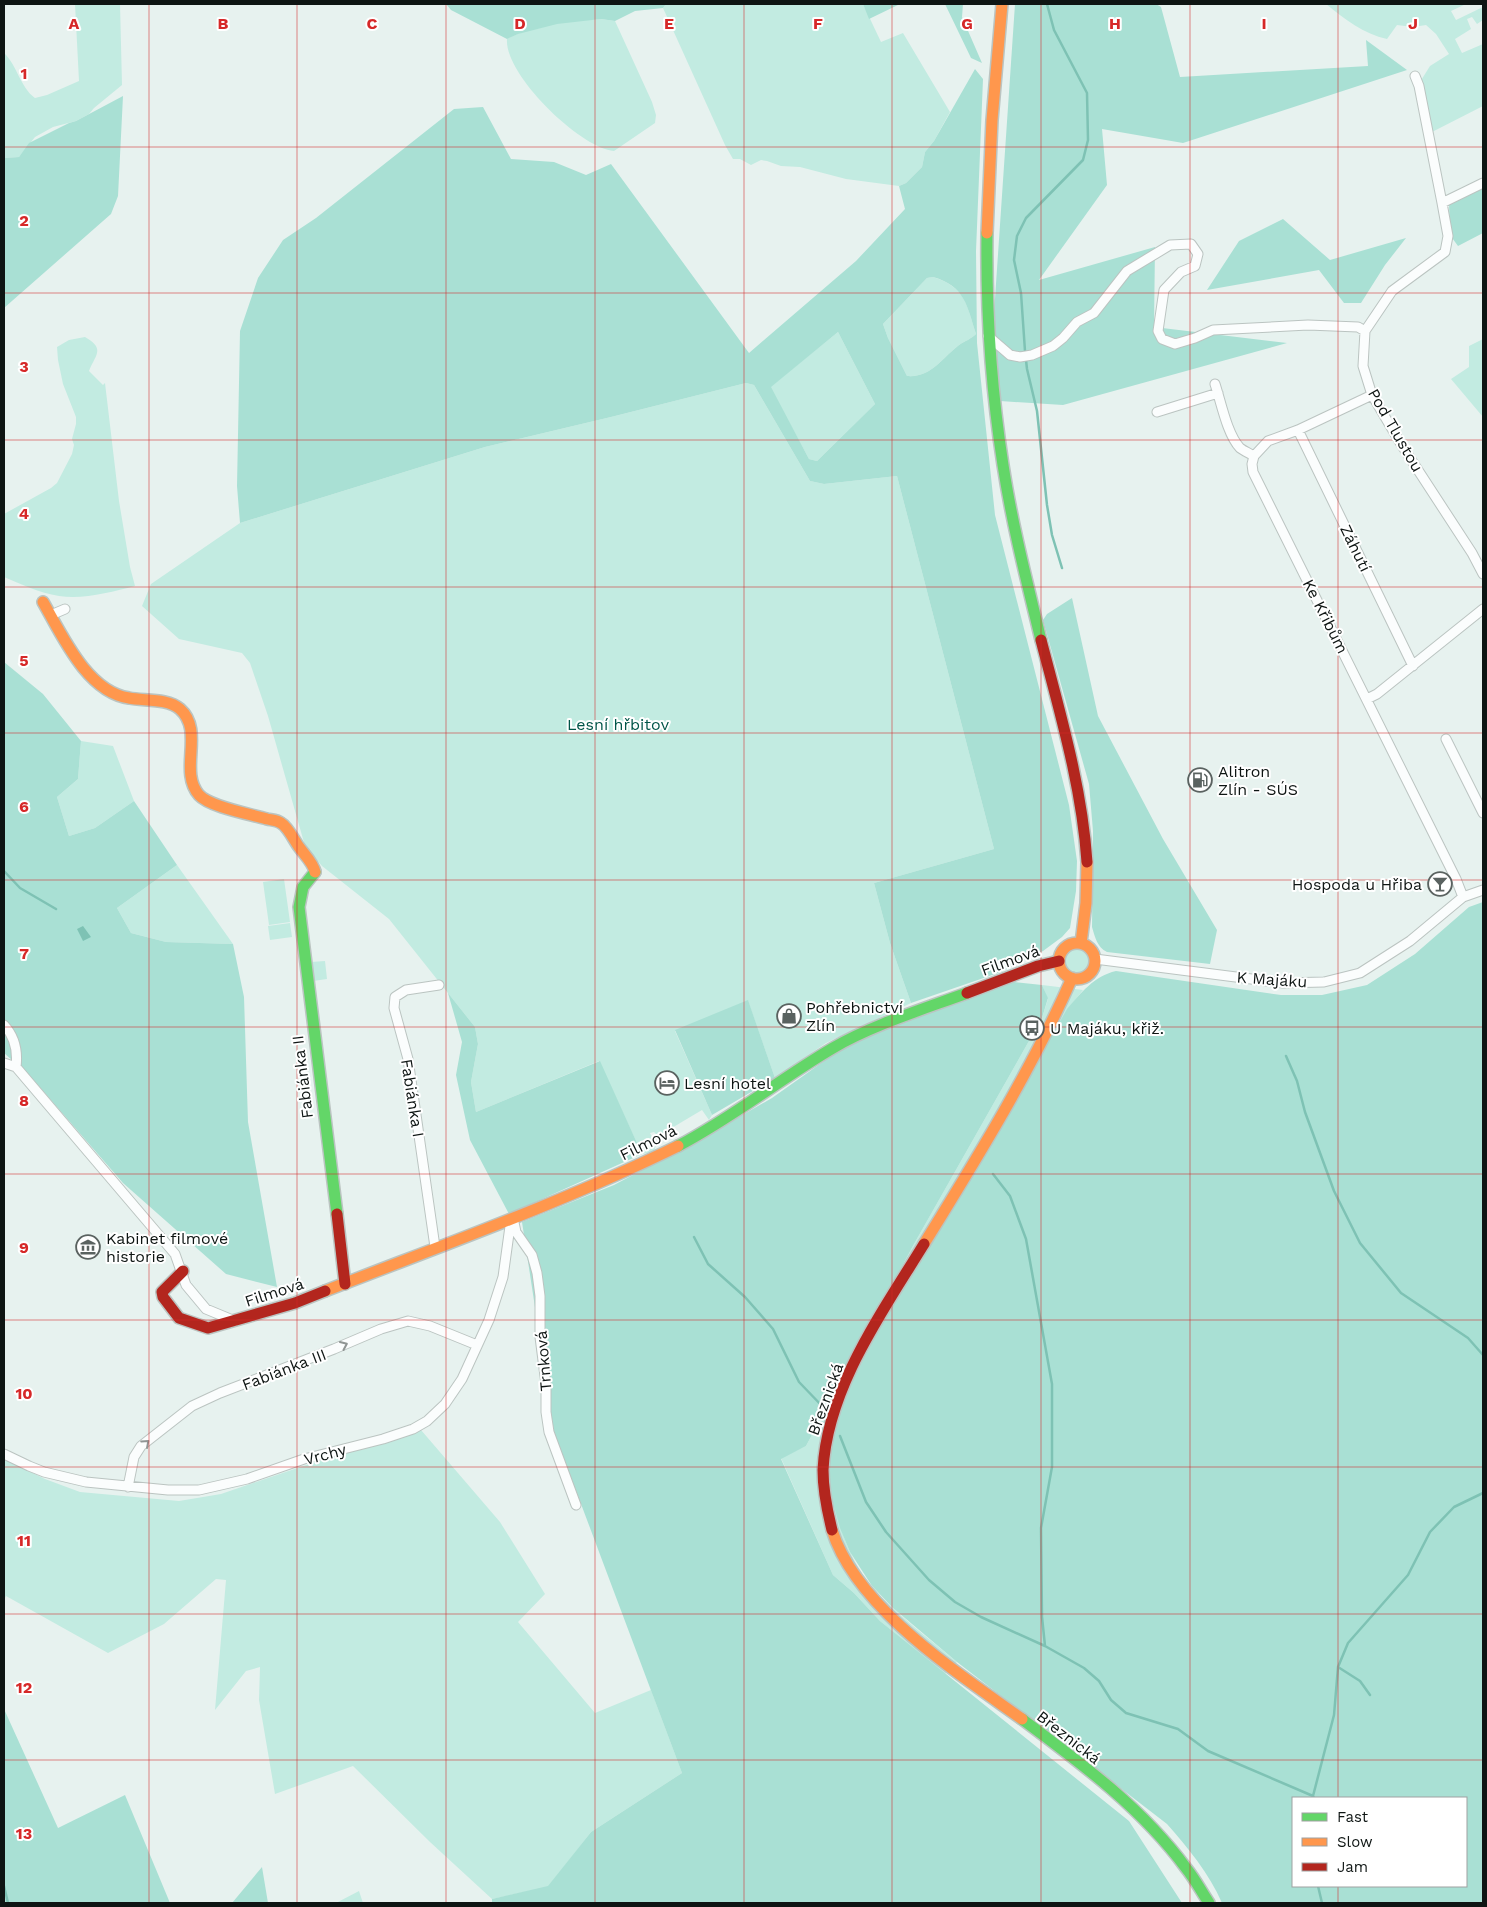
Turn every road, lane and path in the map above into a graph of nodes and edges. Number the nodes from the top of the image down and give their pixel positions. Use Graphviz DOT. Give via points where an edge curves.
graph roads {
  1 [pos="1002,4"];
  2 [pos="1415,76"];
  3 [pos="1483,183"];
  4 [pos="1442,202"];
  5 [pos="1365,331"];
  6 [pos="988,336"];
  7 [pos="1215,384"];
  8 [pos="1218,394"];
  9 [pos="1372,395"];
  10 [pos="1157,412"];
  11 [pos="1298,430"];
  12 [pos="1254,456"];
  13 [pos="1483,574"];
  14 [pos="43,602"];
  15 [pos="1483,608"];
  16 [pos="65,609"];
  17 [pos="51,615"];
  18 [pos="1413,666"];
  19 [pos="1367,699"];
  20 [pos="1446,739"];
  21 [pos="1483,813"];
  22 [pos="1483,890"];
  23 [pos="1463,897"];
  24 [pos="1081,944"];
  25 [pos="1095,958"];
  26 [pos="1059,962"];
  27 [pos="1072,978"];
  28 [pos="439,985"];
  29 [pos="4,1025"];
  30 [pos="4,1063"];
  31 [pos="16,1068"];
  32 [pos="512,1218"];
  33 [pos="435,1247"];
  34 [pos="183,1271"];
  35 [pos="346,1284"];
  36 [pos="236,1321"];
  37 [pos="477,1345"];
  38 [pos="4,1454"];
  39 [pos="128,1486"];
  40 [pos="576,1505"];
  41 [pos="1209,1903"];
  1 -- 6 [label="main road" via="988,192"];
  2 -- 4 [label="street"];
  3 -- 4 [label="street"];
  4 -- 5 [label="street" via="1448,236 1445,252 1392,291"];
  5 -- 6 [label="street" via="1358,327 1308,325 1213,330 1175,344 1162,339 1158,330 1164,290 1180,272 1195,266 1198,254 1191,244 1170,245 1127,271 1094,313 1078,322 1053,346 1020,357 1010,355"];
  5 -- 9 [label="street, Pod Tlustou" via="1363,366"];
  6 -- 24 [label="main road" via="1002,465 1084,825 1087,877"];
  7 -- 8 [label="street"];
  8 -- 10 [label="street"];
  8 -- 12 [label="street" via="1237,444"];
  9 -- 11 [label="street"];
  9 -- 13 [label="street, Pod Tlustou"];
  11 -- 12 [label="street" via="1268,441"];
  11 -- 18 [label="street, Záhutí"];
  12 -- 19 [label="street, Ke Křibům" via="1253,472"];
  14 -- 17 [label="main road"];
  15 -- 18 [label="street"];
  16 -- 17 [label="street"];
  17 -- 35 [label="main road, Fabiánka II" via="82,665 106,690 121,697 174,704 181,708 190,729 192,785 201,798 282,822 316,871 303,885 299,907"];
  18 -- 19 [label="street"];
  19 -- 23 [label="street, Ke Křibům"];
  20 -- 21 [label="street"];
  22 -- 23 [label="street, K Majáku"];
  23 -- 25 [label="street, K Majáku" via="1410,941 1369,967 1324,982 1282,983"];
  24 -- 25 [label="main road" via="1089,948"];
  24 -- 26 [label="main road" via="1074,943 1064,948"];
  25 -- 27 [label="main road" via="1094,967 1088,974"];
  26 -- 27 [label="main road" via="1064,973"];
  26 -- 32 [label="main road, Filmová" via="1038,966 870,1030 834,1047 681,1144 618,1175"];
  27 -- 41 [label="main road, Březnická" via="1018,1086 850,1373 826,1437 823,1489 833,1532 850,1568 872,1598 925,1646 1061,1750 1147,1822 1188,1869"];
  28 -- 33 [label="street, Fabiánka I" via="406,990 395,997 394,1008 408,1059"];
  29 -- 31 [label="street" via="16,1046"];
  30 -- 31 [label="street, Filmová"];
  31 -- 34 [label="street, Filmová" via="175,1254"];
  32 -- 33 [label="main road, Filmová"];
  32 -- 37 [label="street, Vrchy" via="503,1277"];
  32 -- 40 [label="street, Trnková" via="516,1232 532,1255 537,1273 549,1432"];
  33 -- 35 [label="main road, Filmová"];
  34 -- 36 [label="street, Filmová" via="186,1285 206,1309"];
  34 -- 36 [label="main road, Filmová" via="162,1292 179,1318 208,1328"];
  35 -- 36 [label="main road, Filmová"];
  37 -- 39 [label="street, Vrchy" via="462,1379 445,1404 413,1429 304,1459 227,1485 199,1490"];
  39 -- 37 [label="street, Fabiánka III, one-way" via="134,1458 141,1446 192,1406 220,1393 408,1321 430,1326"];
  38 -- 39 [label="street, Vrchy" via="50,1474"];
}
